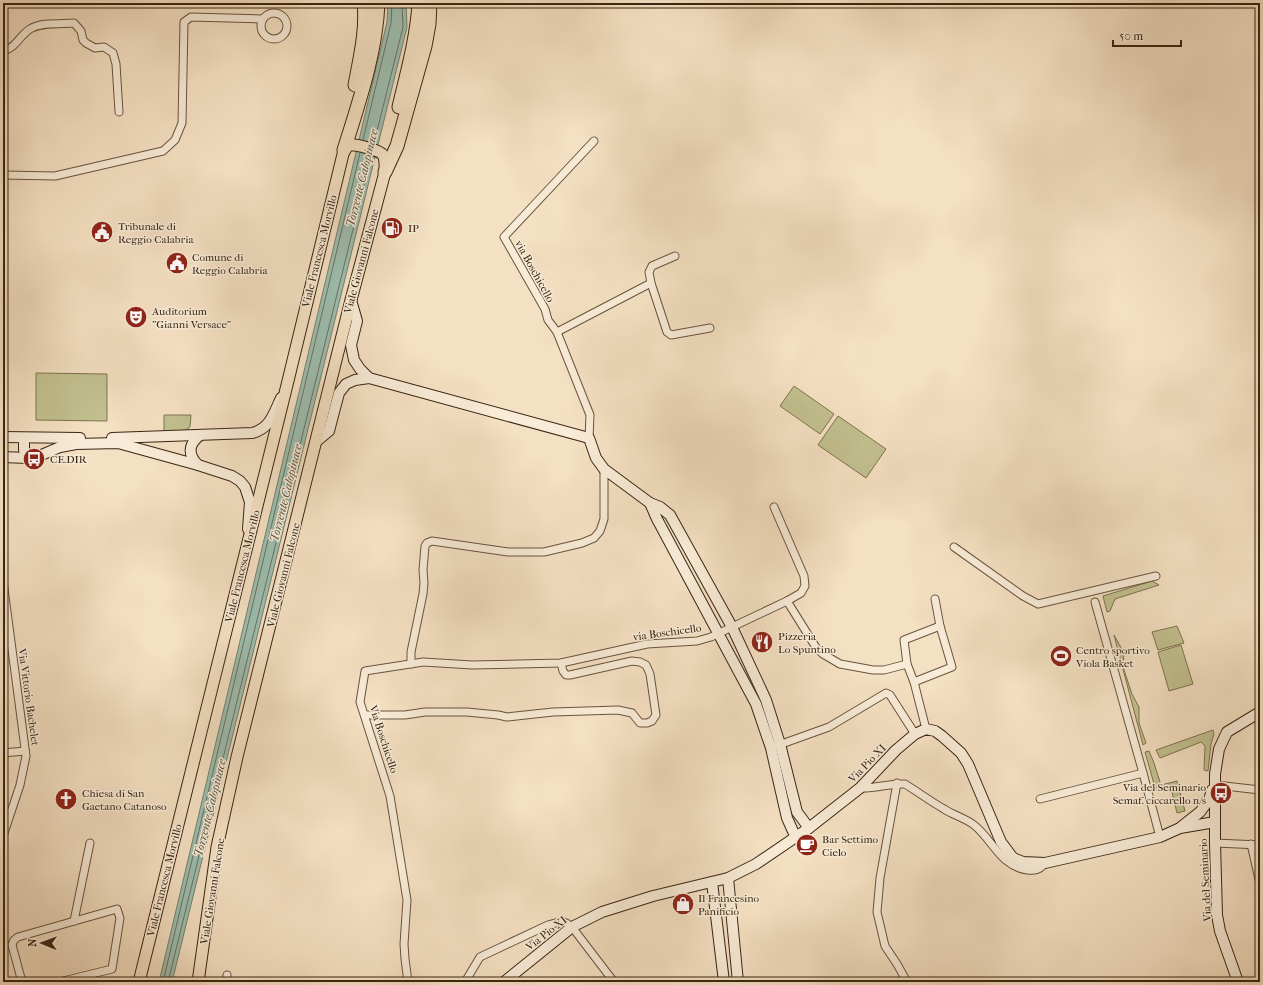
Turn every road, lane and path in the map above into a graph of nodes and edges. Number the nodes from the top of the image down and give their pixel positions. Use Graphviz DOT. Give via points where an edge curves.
graph roads {
  1 [pos="364,3"];
  2 [pos="378,3"];
  3 [pos="419,3"];
  4 [pos="430,3"];
  5 [pos="262,19"];
  6 [pos="3,51"];
  7 [pos="119,112"];
  8 [pos="594,141"];
  9 [pos="349,147"];
  10 [pos="385,172"];
  11 [pos="3,175"];
  12 [pos="675,256"];
  13 [pos="651,284"];
  14 [pos="351,300"];
  15 [pos="710,328"];
  16 [pos="557,332"];
  17 [pos="369,378"];
  18 [pos="287,385"];
  19 [pos="199,436"];
  20 [pos="3,437"];
  21 [pos="24,438"];
  22 [pos="46,438"];
  23 [pos="589,438"];
  24 [pos="317,441"];
  25 [pos="46,454"];
  26 [pos="3,458"];
  27 [pos="27,458"];
  28 [pos="198,465"];
  29 [pos="604,469"];
  30 [pos="650,503"];
  31 [pos="774,507"];
  32 [pos="954,547"];
  33 [pos="246,551"];
  34 [pos="1156,576"];
  35 [pos="3,581"];
  36 [pos="935,599"];
  37 [pos="787,602"];
  38 [pos="1095,602"];
  39 [pos="940,626"];
  40 [pos="732,627"];
  41 [pos="718,633"];
  42 [pos="561,663"];
  43 [pos="411,664"];
  44 [pos="907,664"];
  45 [pos="914,682"];
  46 [pos="1260,712"];
  47 [pos="365,714"];
  48 [pos="926,729"];
  49 [pos="915,734"];
  50 [pos="775,746"];
  51 [pos="25,751"];
  52 [pos="3,753"];
  53 [pos="1143,773"];
  54 [pos="1215,774"];
  55 [pos="897,783"];
  56 [pos="1216,785"];
  57 [pos="860,788"];
  58 [pos="1260,790"];
  59 [pos="1040,799"];
  60 [pos="1215,822"];
  61 [pos="809,828"];
  62 [pos="1180,828"];
  63 [pos="3,836"];
  64 [pos="1160,837"];
  65 [pos="796,838"];
  66 [pos="90,843"];
  67 [pos="1215,843"];
  68 [pos="1251,844"];
  69 [pos="1260,845"];
  70 [pos="1045,863"];
  71 [pos="728,878"];
  72 [pos="712,882"];
  73 [pos="1260,884"];
  74 [pos="74,921"];
  75 [pos="572,927"];
  76 [pos="612,980"];
  77 [pos="22,982"];
  78 [pos="59,982"];
  79 [pos="139,982"];
  80 [pos="198,982"];
  81 [pos="408,982"];
  82 [pos="465,982"];
  83 [pos="504,982"];
  84 [pos="604,982"];
  85 [pos="724,982"];
  86 [pos="738,982"];
  87 [pos="907,982"];
  88 [pos="1238,982"];
  1 -- 9 [label="highway" via="365,21"];
  2 -- 9 [label="highway" via="372,50"];
  3 -- 10 [label="highway" via="414,45"];
  4 -- 10 [label="highway" via="425,46 397,146"];
  5 -- 11 [label="street" via="191,17 184,22 182,123 175,140 163,151 55,176"];
  6 -- 7 [label="street" via="14,46 30,29 41,25 74,23 86,43 113,53"];
  8 -- 16 [label="street, via Boschicello" via="504,237 545,310 548,320"];
  9 -- 10 [label="main road" via="379,152 384,157"];
  9 -- 18 [label="main road, Viale Francesca Morvillo"];
  10 -- 14 [label="main road, Viale Giovanni Falcone"];
  12 -- 13 [label="street" via="652,266 649,272"];
  13 -- 15 [label="street" via="667,332 671,335"];
  13 -- 16 [label="street"];
  14 -- 17 [label="street" via="357,321 350,345 354,360"];
  14 -- 24 [label="main road, Viale Giovanni Falcone"];
  16 -- 23 [label="street, via Boschicello" via="590,415"];
  17 -- 23 [label="street"];
  17 -- 24 [label="street" via="346,384 339,393 330,431"];
  18 -- 19 [label="street" via="268,423 258,432"];
  18 -- 33 [label="main road, Viale Francesca Morvillo"];
  19 -- 22 [label="street"];
  19 -- 28 [label="street" via="191,449 191,455"];
  20 -- 21 [label="street"];
  21 -- 22 [label="street"];
  21 -- 27 [label="street"];
  22 -- 25 [label="street"];
  23 -- 29 [label="street" via="596,458"];
  24 -- 80 [label="main road, Viale Giovanni Falcone" via="237,756 219,839"];
  25 -- 27 [label="street"];
  25 -- 28 [label="street" via="60,447 76,444 118,443"];
  26 -- 27 [label="street"];
  28 -- 33 [label="street" via="232,476 245,487 250,502"];
  29 -- 30 [label="street"];
  29 -- 43 [label="street" via="604,519 600,531 594,538 544,552 508,552 432,541 427,543 423,570 424,594 411,652"];
  30 -- 40 [label="street" via="670,515"];
  30 -- 41 [label="street"];
  31 -- 37 [label="street, via Boschicello" via="805,581 800,593"];
  32 -- 34 [label="street" via="1038,604"];
  33 -- 79 [label="main road, Viale Francesca Morvillo"];
  35 -- 51 [label="street, Via Vittorio Bachelet"];
  36 -- 39 [label="street"];
  37 -- 40 [label="street, via Boschicello"];
  37 -- 44 [label="street" via="817,649 840,664 884,670"];
  38 -- 53 [label="street"];
  39 -- 44 [label="street" via="904,640"];
  39 -- 45 [label="street" via="952,667"];
  40 -- 41 [label="street, via Boschicello"];
  40 -- 50 [label="street" via="766,700"];
  41 -- 42 [label="street, via Boschicello" via="697,641 647,644"];
  41 -- 50 [label="street"];
  42 -- 43 [label="street, via Boschicello"];
  42 -- 47 [label="street" via="563,671 570,675 632,661 646,665 650,674 656,715 652,722 640,723 632,713 618,710 553,712 507,717 467,712"];
  43 -- 47 [label="street, Via Boschicello" via="365,671 360,702"];
  44 -- 45 [label="street"];
  45 -- 48 [label="street"];
  46 -- 54 [label="street" via="1227,732 1219,749"];
  47 -- 81 [label="street, Via Boschicello" via="390,796 407,900 404,944"];
  48 -- 49 [label="street, Via Pio XI"];
  48 -- 70 [label="street" via="942,736 961,752 1001,842 1013,858 1023,862"];
  49 -- 50 [label="street" via="890,695 886,694 830,727"];
  49 -- 57 [label="street, Via Pio XI"];
  50 -- 61 [label="street" via="797,812"];
  50 -- 65 [label="street" via="787,818"];
  51 -- 52 [label="street"];
  51 -- 63 [label="street, Via Vittorio Bachelet" via="20,785"];
  53 -- 59 [label="street"];
  53 -- 64 [label="street"];
  54 -- 56 [label="street, Via del Seminario"];
  54 -- 62 [label="street" via="1209,800 1200,812"];
  55 -- 57 [label="street"];
  55 -- 70 [label="street" via="905,784 944,810 972,824 1010,864 1033,871 1040,869"];
  55 -- 87 [label="street" via="880,878 877,912 885,946"];
  56 -- 58 [label="street"];
  56 -- 60 [label="street, Via del Seminario"];
  57 -- 61 [label="street, Via Pio XI"];
  60 -- 62 [label="street"];
  60 -- 67 [label="street, Via del Seminario"];
  61 -- 65 [label="street, Via Pio XI"];
  62 -- 64 [label="street"];
  64 -- 70 [label="street"];
  65 -- 71 [label="street, Via Pio XI" via="756,864"];
  66 -- 74 [label="street"];
  67 -- 68 [label="street"];
  67 -- 88 [label="street, Via del Seminario" via="1217,915"];
  68 -- 69 [label="street"];
  68 -- 73 [label="street"];
  71 -- 72 [label="street, Via Pio XI"];
  71 -- 86 [label="street"];
  72 -- 75 [label="street, Via Pio XI" via="609,910"];
  72 -- 85 [label="street"];
  74 -- 77 [label="street" via="14,940 12,945"];
  74 -- 78 [label="street" via="116,909 120,918 112,969"];
  75 -- 76 [label="street"];
  75 -- 82 [label="street" via="566,922 548,925 480,957"];
  75 -- 83 [label="street, Via Pio XI"];
  76 -- 84 [label="street"];
}
